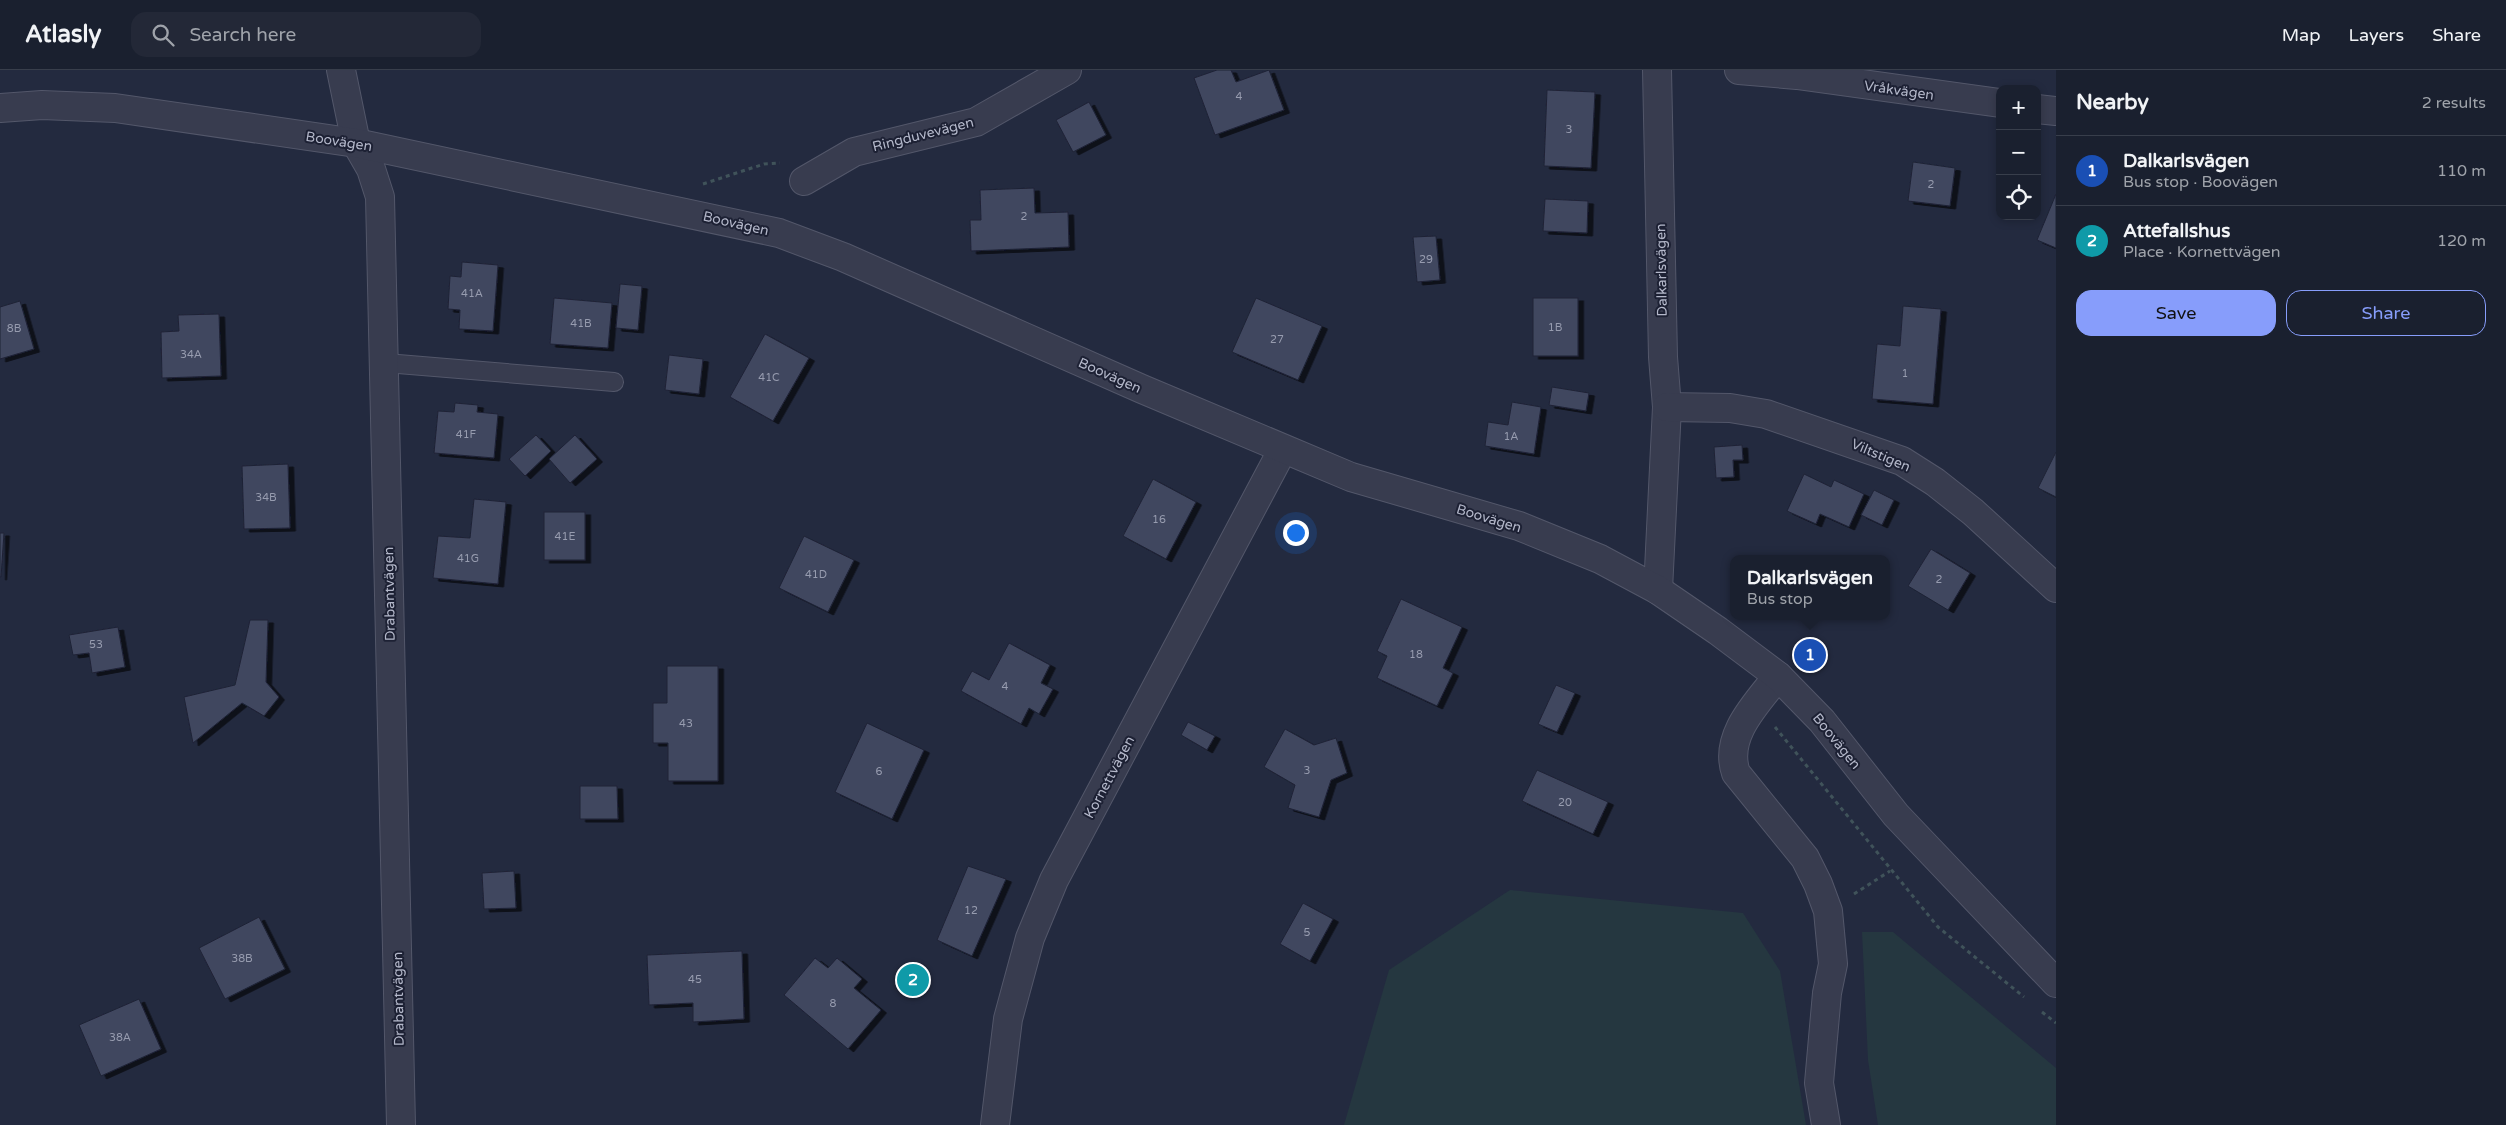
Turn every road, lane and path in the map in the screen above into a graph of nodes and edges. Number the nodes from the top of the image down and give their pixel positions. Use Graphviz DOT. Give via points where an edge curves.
graph roads {
  1 [pos="341,70"];
  2 [pos="1067,70"];
  3 [pos="1657,70"];
  4 [pos="1739,70"];
  5 [pos="1996,103"];
  6 [pos="0,108"];
  7 [pos="2041,109"];
  8 [pos="2056,111"];
  9 [pos="356,143"];
  10 [pos="804,181"];
  11 [pos="686,212"];
  12 [pos="386,362"];
  13 [pos="614,382"];
  14 [pos="1667,407"];
  15 [pos="1283,450"];
  16 [pos="2056,588"];
  17 [pos="1658,590"];
  18 [pos="1778,676"];
  19 [pos="1757,704"];
  20 [pos="1890,871"];
  21 [pos="1828,911"];
  22 [pos="2056,983"];
  23 [pos="2030,1002"];
  24 [pos="2038,1008"];
  25 [pos="2056,1023"];
  26 [pos="401,1125"];
  27 [pos="995,1125"];
  28 [pos="1826,1125"];
  1 -- 9 [label="street, Drabantvägen"];
  2 -- 10 [label="street, Ringduvevägen" via="976,122 854,152"];
  3 -- 14 [label="street, Dalkarlsvägen" via="1663,357"];
  4 -- 5 [label="street, Vråkvägen" via="1797,75"];
  6 -- 9 [label="street, Boovägen" via="42,105 115,108"];
  7 -- 8 [label="street"];
  9 -- 11 [label="street, Boovägen"];
  9 -- 12 [label="street, Drabantvägen" via="371,169 380,197"];
  10 -- 11 [label="path" via="798,162 764,164 691,189"];
  11 -- 15 [label="street, Boovägen" via="779,233 843,258"];
  12 -- 13 [label="lane"];
  12 -- 26 [label="street, Drabantvägen"];
  14 -- 16 [label="street, Viltstigen" via="1730,408 1766,414 1902,461 1973,512"];
  14 -- 17 [label="street, Dalkarlsvägen"];
  15 -- 17 [label="street, Boovägen" via="1351,477 1519,526 1600,558"];
  15 -- 27 [label="street, Kornettvägen" via="1054,880 1030,938 1008,1019"];
  17 -- 18 [label="street, Boovägen"];
  18 -- 19 [label="street"];
  18 -- 22 [label="street, Boovägen" via="1822,721 1896,815"];
  19 -- 20 [label="path"];
  19 -- 21 [label="street" via="1736,739 1732,759 1736,772 1805,858"];
  20 -- 21 [label="path"];
  20 -- 23 [label="path" via="1938,927"];
  21 -- 28 [label="street" via="1832,964 1819,1083"];
  24 -- 25 [label="path"];
}
